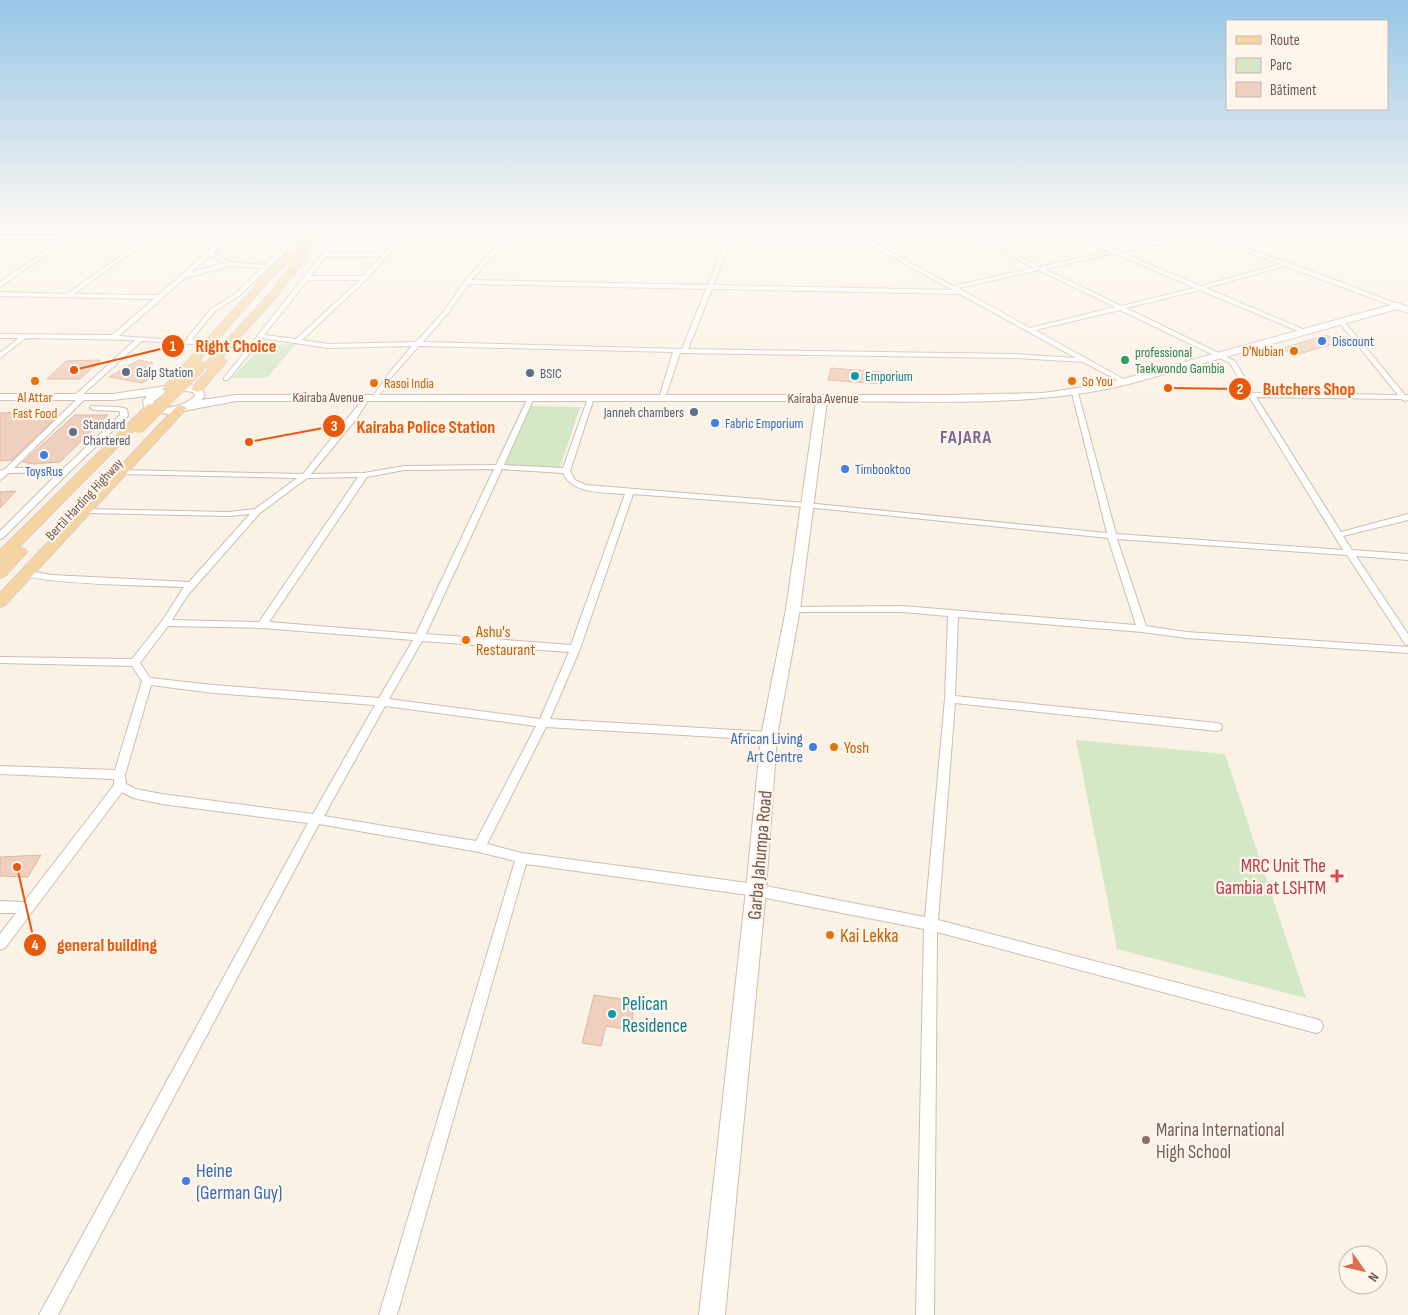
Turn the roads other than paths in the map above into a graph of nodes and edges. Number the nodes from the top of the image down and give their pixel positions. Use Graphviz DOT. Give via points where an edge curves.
graph roads {
  1 [pos="74,290"];
  2 [pos="166,290"];
  3 [pos="242,290"];
  4 [pos="256,290"];
  5 [pos="269,290"];
  6 [pos="273,290"];
  7 [pos="283,290"];
  8 [pos="297,290"];
  9 [pos="352,290"];
  10 [pos="461,290"];
  11 [pos="710,290"];
  12 [pos="859,290"];
  13 [pos="1084,290"];
  14 [pos="1191,290"];
  15 [pos="1207,290"];
  16 [pos="1356,290"];
  17 [pos="961,292"];
  18 [pos="0,294"];
  19 [pos="10,294"];
  20 [pos="66,296"];
  21 [pos="158,297"];
  22 [pos="0,301"];
  23 [pos="1118,307"];
  24 [pos="1403,308"];
  25 [pos="1341,321"];
  26 [pos="1028,330"];
  27 [pos="1305,332"];
  28 [pos="0,336"];
  29 [pos="25,336"];
  30 [pos="261,336"];
  31 [pos="114,337"];
  32 [pos="139,340"];
  33 [pos="297,342"];
  34 [pos="191,343"];
  35 [pos="208,344"];
  36 [pos="418,344"];
  37 [pos="681,351"];
  38 [pos="1221,355"];
  39 [pos="0,356"];
  40 [pos="1082,360"];
  41 [pos="226,379"];
  42 [pos="1125,382"];
  43 [pos="165,390"];
  44 [pos="199,390"];
  45 [pos="1075,393"];
  46 [pos="1251,395"];
  47 [pos="0,397"];
  48 [pos="80,397"];
  49 [pos="113,397"];
  50 [pos="371,397"];
  51 [pos="236,398"];
  52 [pos="531,398"];
  53 [pos="591,398"];
  54 [pos="662,398"];
  55 [pos="822,398"];
  56 [pos="1406,399"];
  57 [pos="150,406"];
  58 [pos="184,407"];
  59 [pos="94,408"];
  60 [pos="499,467"];
  61 [pos="66,470"];
  62 [pos="3,471"];
  63 [pos="566,471"];
  64 [pos="121,472"];
  65 [pos="364,475"];
  66 [pos="305,476"];
  67 [pos="0,478"];
  68 [pos="629,493"];
  69 [pos="806,505"];
  70 [pos="85,511"];
  71 [pos="257,511"];
  72 [pos="1408,517"];
  73 [pos="1338,535"];
  74 [pos="0,536"];
  75 [pos="1112,536"];
  76 [pos="1349,552"];
  77 [pos="1408,557"];
  78 [pos="0,558"];
  79 [pos="0,573"];
  80 [pos="28,574"];
  81 [pos="191,585"];
  82 [pos="0,589"];
  83 [pos="0,602"];
  84 [pos="793,608"];
  85 [pos="953,613"];
  86 [pos="166,623"];
  87 [pos="262,625"];
  88 [pos="1142,629"];
  89 [pos="420,636"];
  90 [pos="1408,642"];
  91 [pos="575,649"];
  92 [pos="1408,650"];
  93 [pos="0,660"];
  94 [pos="135,663"];
  95 [pos="147,681"];
  96 [pos="950,699"];
  97 [pos="382,702"];
  98 [pos="544,723"];
  99 [pos="1216,727"];
  100 [pos="769,736"];
  101 [pos="0,770"];
  102 [pos="119,781"];
  103 [pos="316,819"];
  104 [pos="479,848"];
  105 [pos="522,858"];
  106 [pos="756,890"];
  107 [pos="0,907"];
  108 [pos="28,908"];
  109 [pos="931,924"];
  110 [pos="0,944"];
  111 [pos="1316,1026"];
  112 [pos="48,1315"];
  113 [pos="388,1315"];
  114 [pos="712,1315"];
  115 [pos="925,1315"];
  1 -- 20 [label="street"];
  2 -- 21 [label="street"];
  3 -- 34 [label="street" via="213,310 192,333"];
  4 -- 35 [label="main road"];
  5 -- 79 [label="main road, Bertil Harding Highway, bridge"];
  6 -- 82 [label="main road, Bertil Harding Highway" via="237,337"];
  7 -- 44 [label="main road"];
  8 -- 30 [label="street"];
  9 -- 33 [label="street"];
  10 -- 36 [label="street"];
  11 -- 37 [label="street"];
  12 -- 17 [label="street"];
  13 -- 23 [label="street"];
  14 -- 23 [label="street"];
  15 -- 27 [label="street"];
  16 -- 24 [label="street"];
  17 -- 26 [label="street"];
  18 -- 19 [label="street"];
  19 -- 20 [label="street"];
  19 -- 22 [label="street"];
  20 -- 21 [label="street"];
  21 -- 31 [label="street"];
  23 -- 26 [label="street"];
  23 -- 38 [label="street"];
  24 -- 25 [label="street, Kairaba Avenue"];
  25 -- 27 [label="street, Kairaba Avenue"];
  25 -- 56 [label="street"];
  26 -- 40 [label="street"];
  27 -- 38 [label="street, Kairaba Avenue"];
  28 -- 29 [label="street"];
  29 -- 31 [label="street"];
  29 -- 39 [label="street"];
  30 -- 33 [label="street"];
  30 -- 41 [label="street"];
  31 -- 32 [label="street"];
  32 -- 34 [label="street"];
  32 -- 48 [label="street"];
  33 -- 36 [label="street" via="328,346"];
  34 -- 35 [label="street"];
  35 -- 43 [label="main road"];
  36 -- 37 [label="street"];
  36 -- 50 [label="street"];
  37 -- 40 [label="street"];
  37 -- 54 [label="street"];
  38 -- 42 [label="street, Kairaba Avenue"];
  38 -- 46 [label="street" via="1237,367"];
  40 -- 42 [label="street"];
  42 -- 45 [label="street, Kairaba Avenue"];
  43 -- 44 [label="street" via="185,387"];
  43 -- 49 [label="street"];
  43 -- 57 [label="street" via="150,398"];
  44 -- 51 [label="street"];
  44 -- 58 [label="street" via="199,398"];
  45 -- 55 [label="street, Kairaba Avenue" via="1013,398"];
  45 -- 75 [label="street"];
  46 -- 56 [label="street"];
  46 -- 73 [label="street"];
  47 -- 48 [label="street"];
  48 -- 49 [label="street"];
  48 -- 62 [label="street"];
  49 -- 57 [label="street"];
  50 -- 51 [label="street, Kairaba Avenue"];
  50 -- 52 [label="street, Kairaba Avenue"];
  50 -- 66 [label="street"];
  51 -- 58 [label="street"];
  52 -- 53 [label="street, Kairaba Avenue"];
  52 -- 60 [label="street"];
  53 -- 54 [label="street, Kairaba Avenue"];
  53 -- 63 [label="street"];
  54 -- 55 [label="street, Kairaba Avenue"];
  55 -- 69 [label="street, Garba Jahumpa Road"];
  57 -- 58 [label="street" via="164,410"];
  57 -- 78 [label="main road"];
  58 -- 64 [label="main road"];
  59 -- 61 [label="street" via="119,409 124,411 124,416"];
  60 -- 63 [label="street"];
  60 -- 65 [label="street" via="404,468"];
  60 -- 89 [label="street"];
  61 -- 62 [label="street"];
  61 -- 74 [label="street"];
  62 -- 67 [label="street"];
  63 -- 68 [label="street" via="575,485"];
  64 -- 66 [label="street"];
  64 -- 70 [label="main road"];
  65 -- 66 [label="street"];
  65 -- 87 [label="street"];
  66 -- 71 [label="street"];
  68 -- 69 [label="street"];
  68 -- 91 [label="street"];
  69 -- 75 [label="street"];
  69 -- 84 [label="street, Garba Jahumpa Road"];
  70 -- 71 [label="street" via="229,514"];
  70 -- 80 [label="main road"];
  71 -- 81 [label="street"];
  72 -- 73 [label="street"];
  73 -- 76 [label="street"];
  75 -- 76 [label="street"];
  75 -- 88 [label="street"];
  76 -- 77 [label="street"];
  76 -- 90 [label="street"];
  80 -- 81 [label="street"];
  80 -- 83 [label="main road"];
  81 -- 86 [label="street"];
  84 -- 85 [label="street"];
  84 -- 100 [label="street, Garba Jahumpa Road"];
  85 -- 88 [label="street"];
  85 -- 96 [label="street"];
  86 -- 87 [label="street"];
  86 -- 94 [label="street"];
  87 -- 89 [label="street"];
  88 -- 92 [label="street" via="1186,635"];
  89 -- 91 [label="street"];
  89 -- 97 [label="street"];
  91 -- 98 [label="street"];
  93 -- 94 [label="street"];
  94 -- 95 [label="street"];
  95 -- 97 [label="street" via="195,688"];
  95 -- 102 [label="street"];
  96 -- 99 [label="street"];
  96 -- 109 [label="street"];
  97 -- 98 [label="street"];
  97 -- 103 [label="street"];
  98 -- 100 [label="street"];
  98 -- 104 [label="street"];
  100 -- 106 [label="street, Garba Jahumpa Road"];
  101 -- 102 [label="street"];
  102 -- 103 [label="street" via="133,793 162,799"];
  102 -- 108 [label="street"];
  103 -- 104 [label="street"];
  103 -- 112 [label="street"];
  104 -- 105 [label="street"];
  105 -- 106 [label="street"];
  105 -- 113 [label="street"];
  106 -- 109 [label="street"];
  106 -- 114 [label="street, Garba Jahumpa Road"];
  107 -- 108 [label="street"];
  108 -- 110 [label="street"];
  109 -- 111 [label="street"];
  109 -- 115 [label="street"];
}
